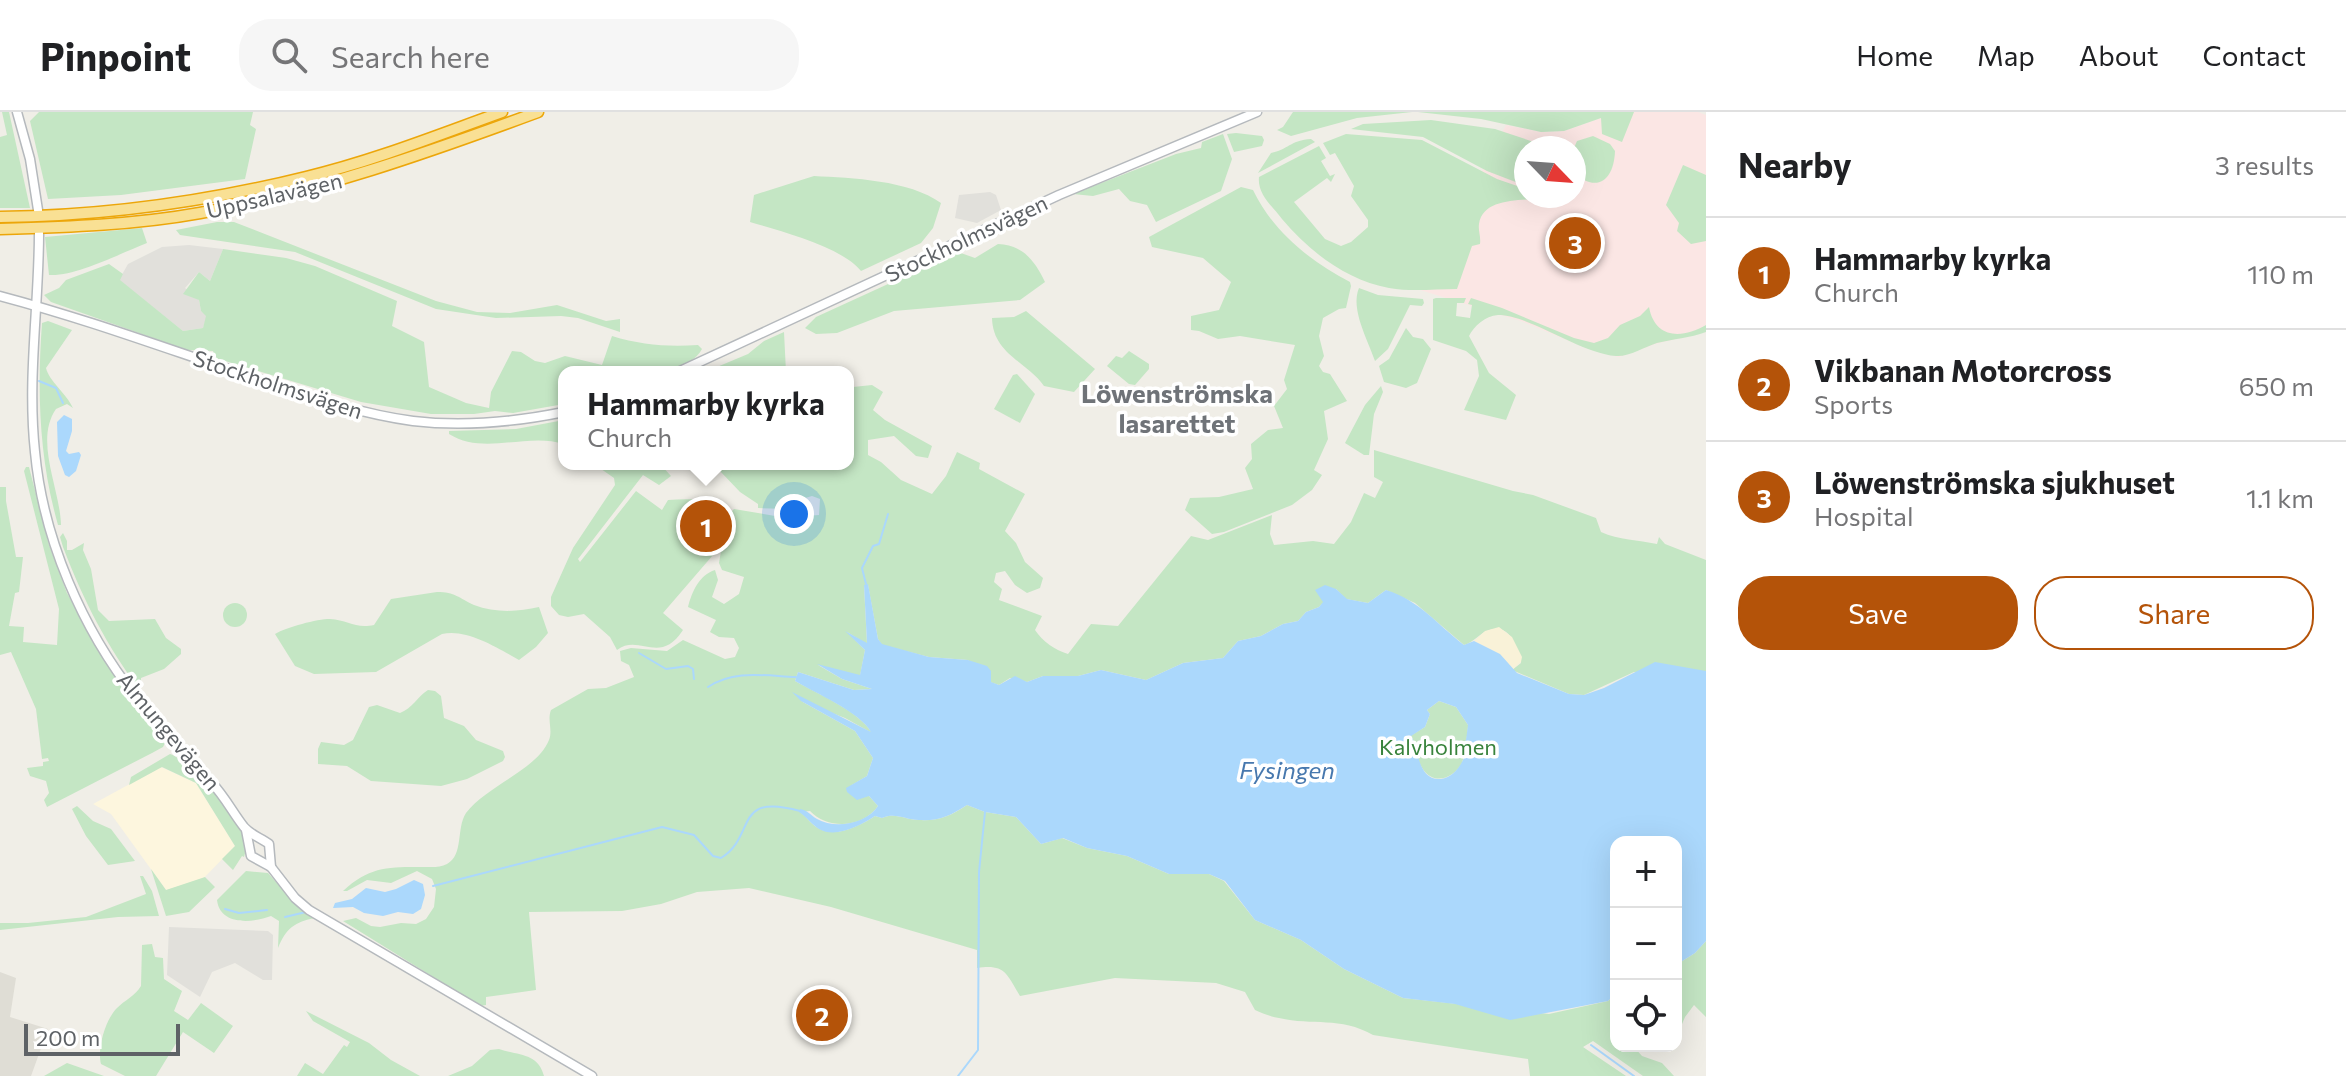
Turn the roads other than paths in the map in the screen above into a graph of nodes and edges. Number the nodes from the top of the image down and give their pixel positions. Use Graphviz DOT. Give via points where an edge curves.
graph roads {
  1 [pos="17,112"];
  2 [pos="502,112"];
  3 [pos="538,112"];
  4 [pos="1257,112"];
  5 [pos="38,210"];
  6 [pos="0,217"];
  7 [pos="0,229"];
  8 [pos="39,233"];
  9 [pos="0,296"];
  10 [pos="35,305"];
  11 [pos="691,366"];
  12 [pos="558,413"];
  13 [pos="246,829"];
  14 [pos="260,840"];
  15 [pos="250,847"];
  16 [pos="266,858"];
  17 [pos="592,1076"];
  1 -- 5 [label="street"];
  2 -- 6 [label="highway, Uppsalavägen" via="309,177 111,213"];
  3 -- 7 [label="highway, Uppsalavägen" via="426,154 242,204 115,223"];
  4 -- 11 [label="street, Stockholmsvägen" via="1059,195"];
  8 -- 10 [label="street, Almungevägen"];
  9 -- 10 [label="street, Stockholmsvägen"];
  10 -- 12 [label="street, Stockholmsvägen" via="376,415 463,423"];
  10 -- 13 [label="street, Almungevägen" via="35,454 40,489 76,598 134,695 222,794"];
  13 -- 14 [label="street, Almungevägen"];
  13 -- 15 [label="street, Almungevägen"];
  14 -- 15 [label="street"];
  14 -- 16 [label="street, Almungevägen" via="269,844"];
  15 -- 16 [label="street" via="253,859"];
  16 -- 17 [label="street" via="295,898 319,917"];
}
